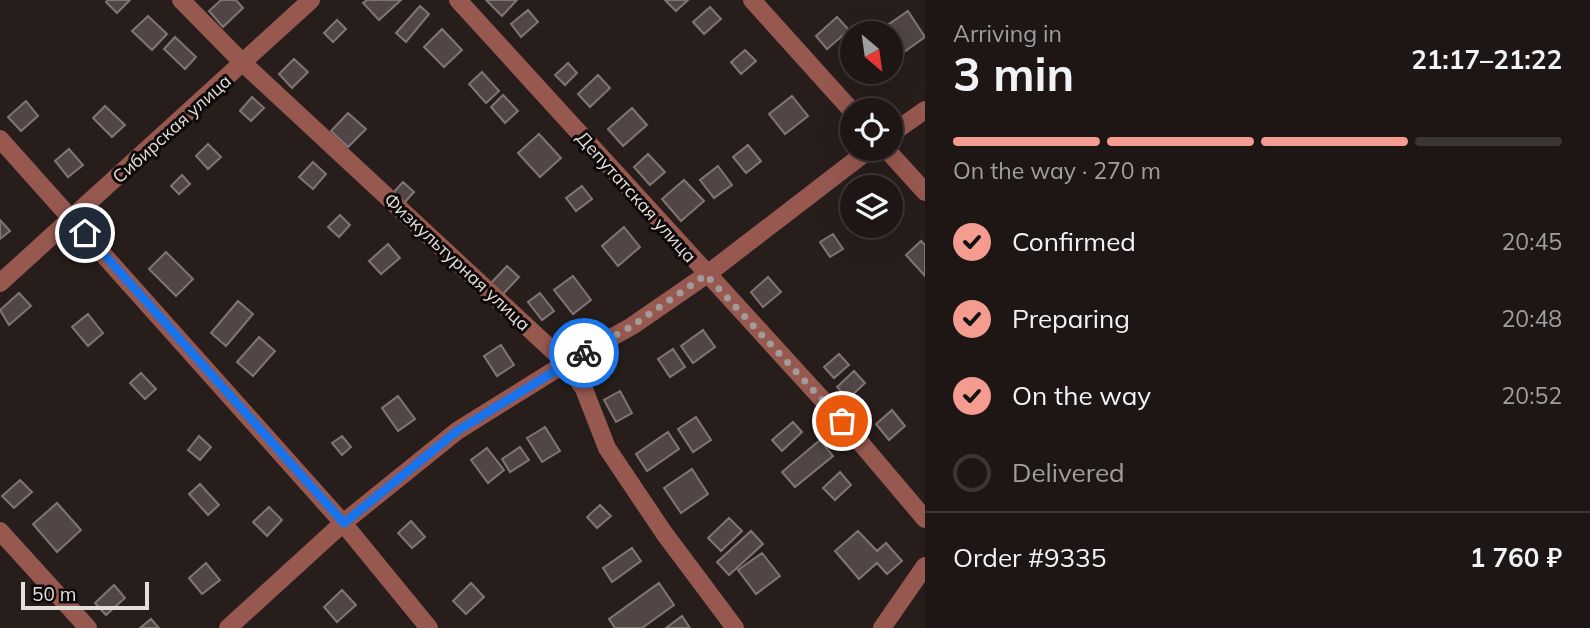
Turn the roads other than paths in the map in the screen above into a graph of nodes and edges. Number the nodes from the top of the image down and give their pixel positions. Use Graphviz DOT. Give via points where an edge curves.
graph roads {
  1 [pos="181,0"];
  2 [pos="311,0"];
  3 [pos="458,0"];
  4 [pos="752,0"];
  5 [pos="244,64"];
  6 [pos="840,98"];
  7 [pos="925,110"];
  8 [pos="903,126"];
  9 [pos="0,139"];
  10 [pos="854,161"];
  11 [pos="897,161"];
  12 [pos="925,192"];
  13 [pos="73,219"];
  14 [pos="706,275"];
  15 [pos="0,283"];
  16 [pos="566,363"];
  17 [pos="925,519"];
  18 [pos="344,523"];
  19 [pos="0,531"];
  20 [pos="925,566"];
  21 [pos="88,628"];
  22 [pos="228,628"];
  23 [pos="429,628"];
  24 [pos="735,628"];
  25 [pos="882,628"];
  1 -- 5 [label="street, Физкультурная улица"];
  2 -- 5 [label="street, Сибирская улица"];
  3 -- 14 [label="street, Депутатская улица"];
  4 -- 6 [label="street"];
  5 -- 13 [label="street, Сибирская улица"];
  5 -- 16 [label="street, Физкультурная улица"];
  7 -- 8 [label="street"];
  9 -- 13 [label="street"];
  10 -- 14 [label="street"];
  11 -- 12 [label="street"];
  13 -- 15 [label="street, Сибирская улица"];
  13 -- 18 [label="street"];
  14 -- 16 [label="street" via="632,326"];
  14 -- 17 [label="street, Депутатская улица" via="842,421"];
  16 -- 18 [label="street" via="457,431"];
  16 -- 24 [label="street, Физкультурная улица" via="584,389 607,448"];
  18 -- 22 [label="street"];
  18 -- 23 [label="street"];
  19 -- 21 [label="street"];
  20 -- 25 [label="street"];
}
